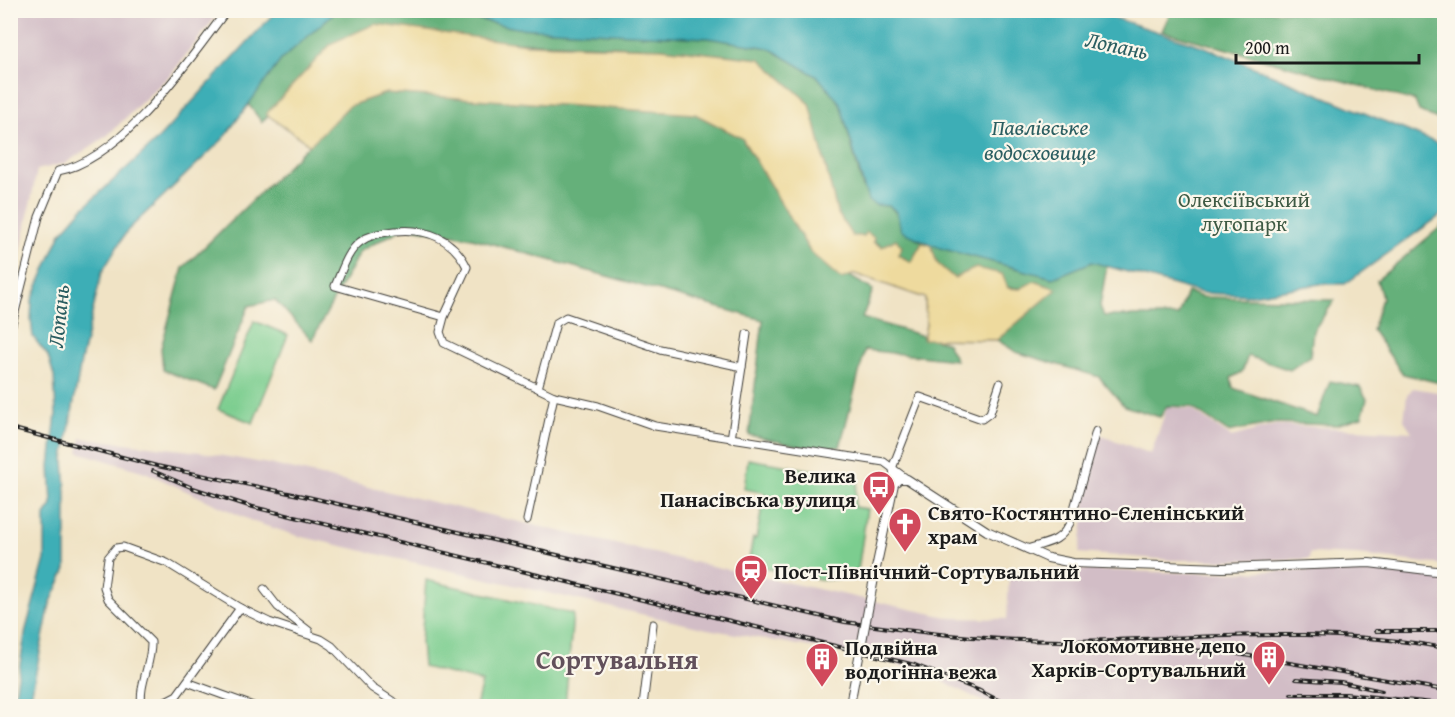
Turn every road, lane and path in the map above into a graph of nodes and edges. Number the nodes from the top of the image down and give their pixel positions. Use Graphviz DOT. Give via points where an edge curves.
graph roads {
  1 [pos="227,10"];
  2 [pos="444,317"];
  3 [pos="10,332"];
  4 [pos="747,334"];
  5 [pos="742,367"];
  6 [pos="1000,383"];
  7 [pos="538,388"];
  8 [pos="554,396"];
  9 [pos="1096,431"];
  10 [pos="731,439"];
  11 [pos="893,466"];
  12 [pos="907,479"];
  13 [pos="894,484"];
  14 [pos="527,520"];
  15 [pos="1027,549"];
  16 [pos="1444,572"];
  17 [pos="264,589"];
  18 [pos="240,608"];
  19 [pos="653,624"];
  20 [pos="313,635"];
  21 [pos="188,681"];
  22 [pos="142,706"];
  23 [pos="156,706"];
  24 [pos="253,706"];
  25 [pos="400,706"];
  26 [pos="643,706"];
  27 [pos="850,706"];
  1 -- 3 [label="street" via="169,87 115,141 90,159 58,171 39,218"];
  2 -- 2 [label="street" via="467,267 450,244 436,235 407,230 375,234 351,251 335,286"];
  2 -- 7 [label="street" via="440,332 444,343"];
  4 -- 5 [label="street"];
  5 -- 7 [label="street" via="660,349 566,317 556,323"];
  5 -- 10 [label="street"];
  6 -- 11 [label="street" via="990,413 982,419 920,398"];
  7 -- 8 [label="street"];
  8 -- 10 [label="street" via="655,426"];
  8 -- 14 [label="street"];
  9 -- 15 [label="street" via="1064,534 1055,542"];
  10 -- 11 [label="street"];
  11 -- 12 [label="street"];
  11 -- 13 [label="street"];
  12 -- 13 [label="street"];
  12 -- 15 [label="street" via="987,531"];
  13 -- 27 [label="street, bridge"];
  15 -- 16 [label="street" via="1073,563 1224,568 1369,563"];
  17 -- 20 [label="street" via="278,607"];
  18 -- 20 [label="street" via="269,622"];
  18 -- 21 [label="street"];
  18 -- 22 [label="street" via="167,563 123,547 111,551 104,587 108,599 151,642 152,656 140,694"];
  19 -- 26 [label="street"];
  20 -- 25 [label="street" via="332,646 372,688"];
  21 -- 23 [label="street" via="177,695"];
  21 -- 24 [label="street"];
}
